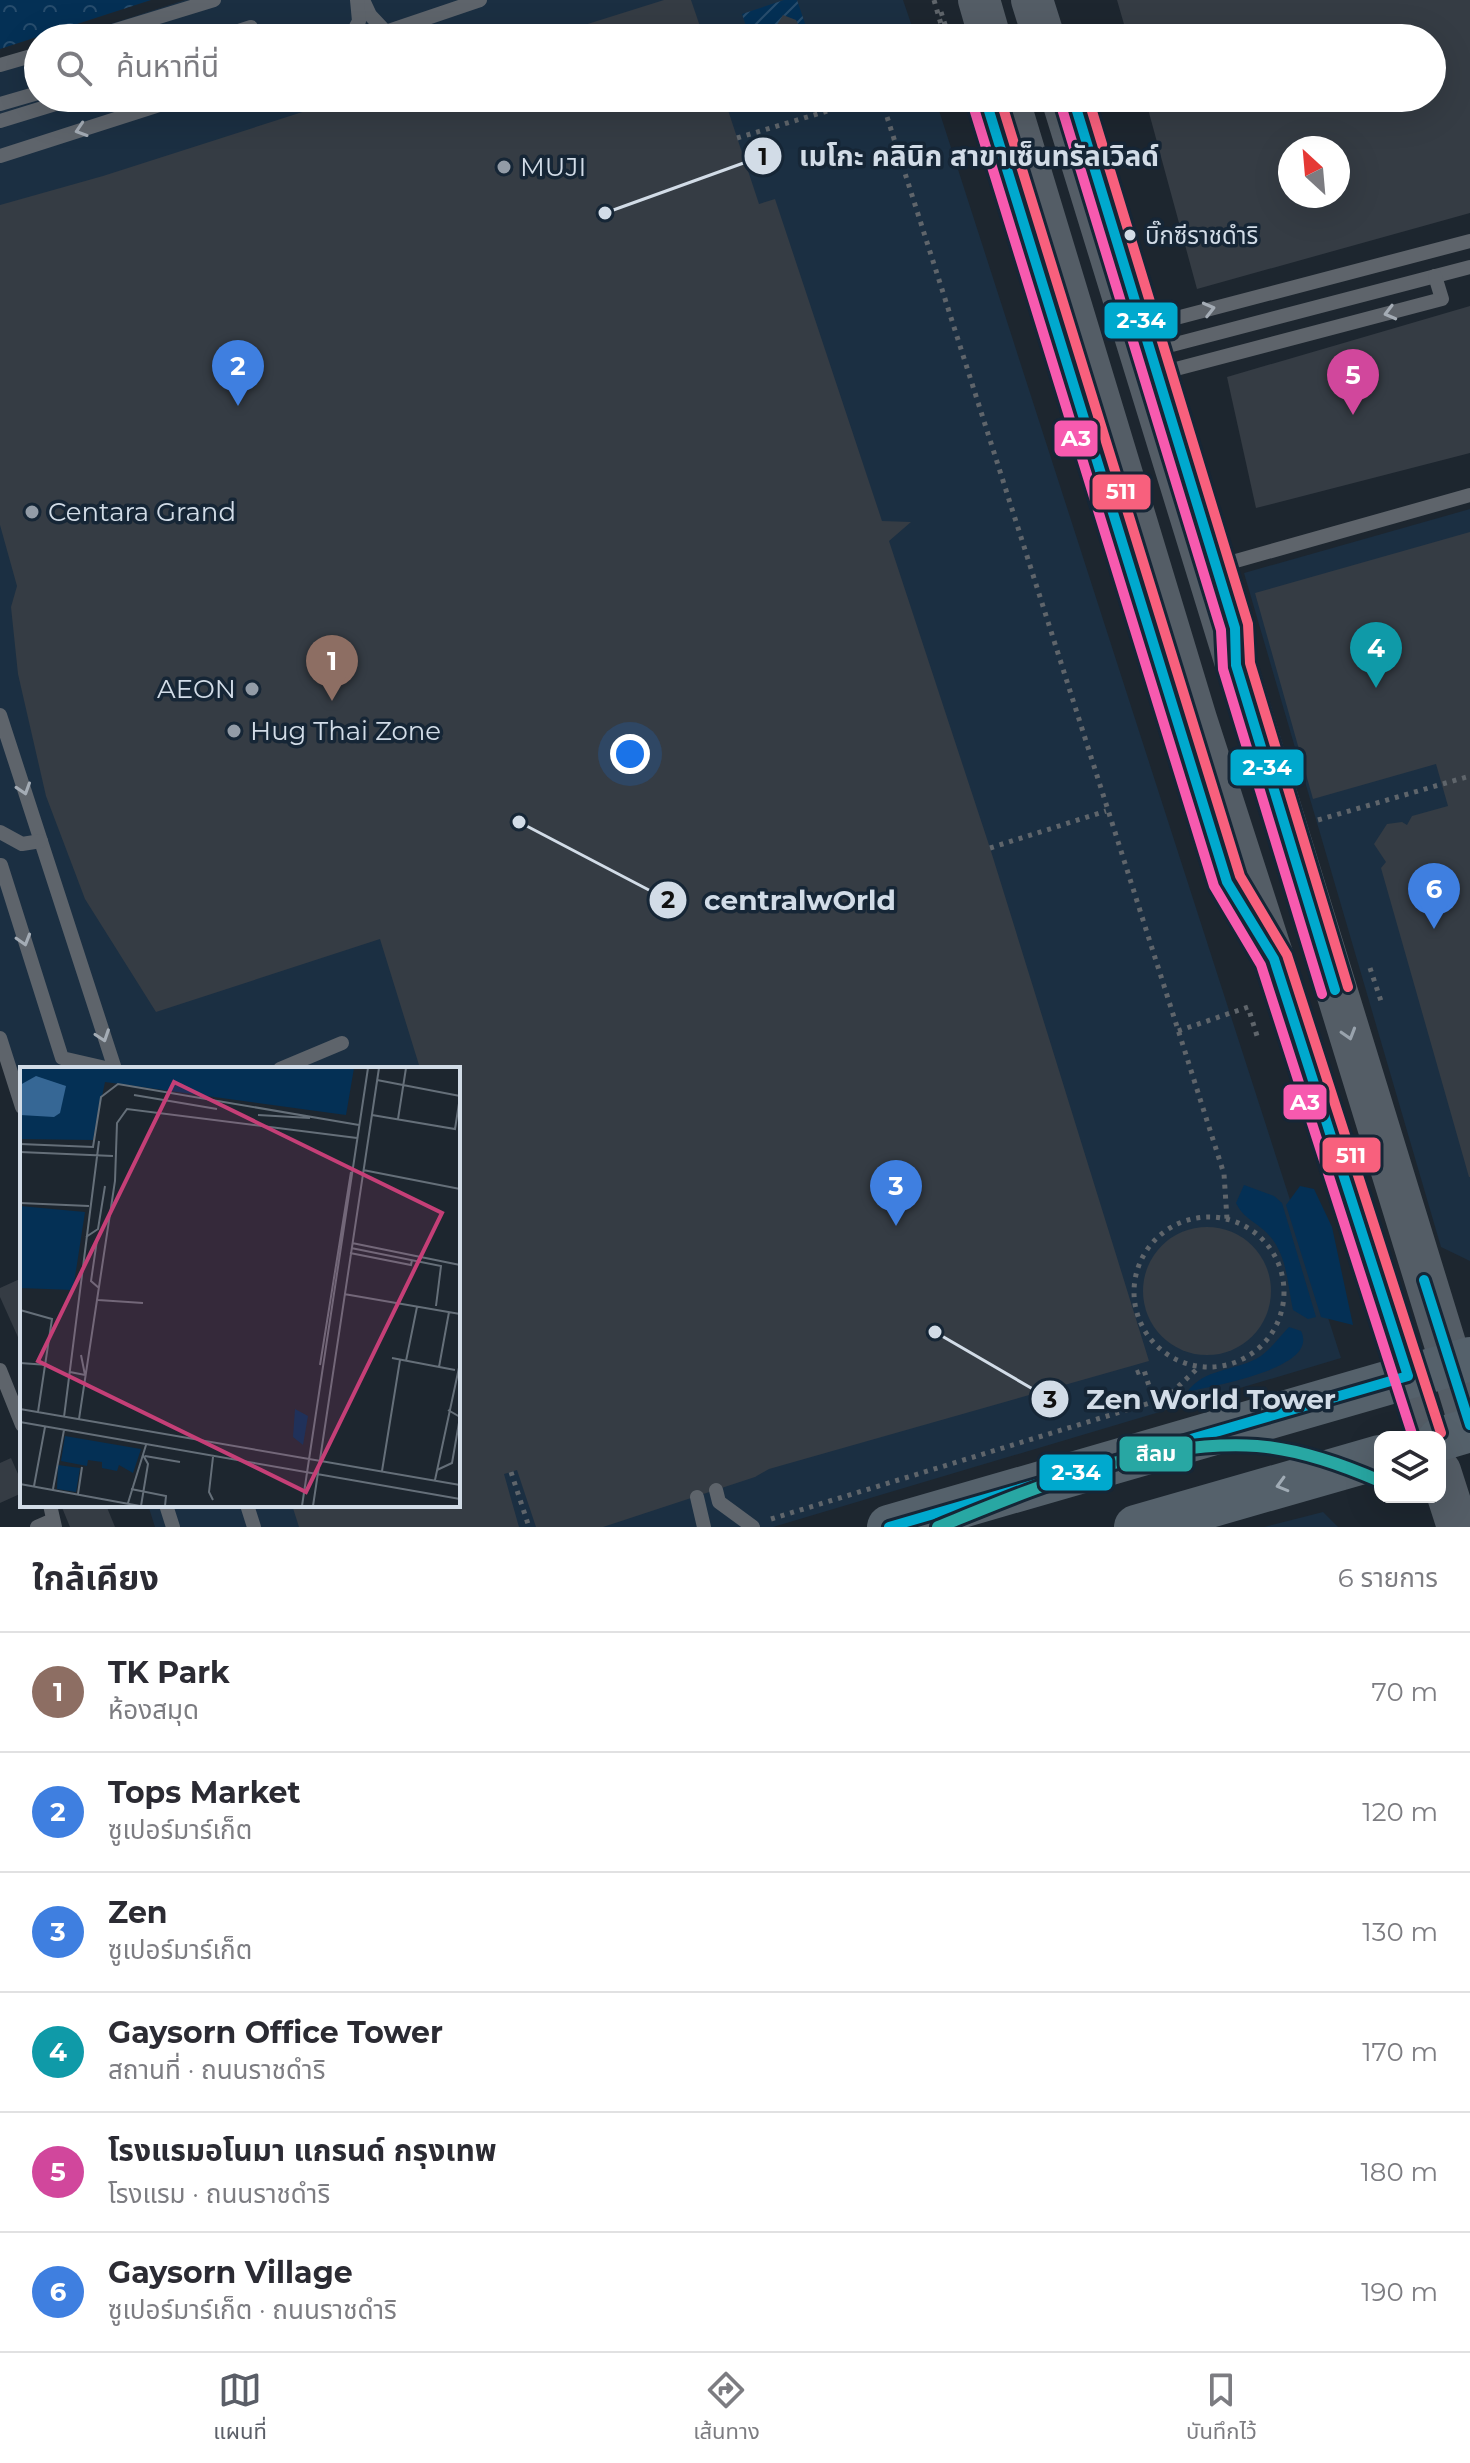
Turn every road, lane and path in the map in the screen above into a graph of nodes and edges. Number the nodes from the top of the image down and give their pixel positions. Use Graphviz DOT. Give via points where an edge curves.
graph roads {
  1 [pos="214,0"];
  2 [pos="357,0"];
  3 [pos="363,0"];
  4 [pos="480,0"];
  5 [pos="935,0"];
  6 [pos="979,0"];
  7 [pos="1032,0"];
  8 [pos="1043,0"];
  9 [pos="136,24"];
  10 [pos="357,24"];
  11 [pos="378,24"];
  12 [pos="410,24"];
  13 [pos="944,24"];
  14 [pos="978,24"];
  15 [pos="986,24"];
  16 [pos="1040,24"];
  17 [pos="1051,24"];
  18 [pos="24,58"];
  19 [pos="0,65"];
  20 [pos="24,97"];
  21 [pos="0,104"];
  22 [pos="29,112"];
  23 [pos="137,112"];
  24 [pos="824,112"];
  25 [pos="885,112"];
  26 [pos="989,112"];
  27 [pos="1012,112"];
  28 [pos="1067,112"];
  29 [pos="1077,112"];
  30 [pos="0,121"];
  31 [pos="737,138"];
  32 [pos="0,156"];
  33 [pos="1470,241"];
  34 [pos="1470,267"];
  35 [pos="1435,276"];
  36 [pos="1082,343"];
  37 [pos="1145,352"];
  38 [pos="1097,390"];
  39 [pos="1470,495"];
  40 [pos="1212,568"];
  41 [pos="1155,584"];
  42 [pos="0,715"];
  43 [pos="1470,776"];
  44 [pos="1106,811"];
  45 [pos="1313,822"];
  46 [pos="0,832"];
  47 [pos="41,841"];
  48 [pos="990,848"];
  49 [pos="1,865"];
  50 [pos="1274,959"];
  51 [pos="1370,968"];
  52 [pos="1381,1001"];
  53 [pos="1178,1031"];
  54 [pos="0,1038"];
  55 [pos="1258,1039"];
  56 [pos="342,1043"];
  57 [pos="58,1063"];
  58 [pos="94,1067"];
  59 [pos="111,1067"];
  60 [pos="285,1067"];
  61 [pos="20,1099"];
  62 [pos="1227,1219"];
  63 [pos="1460,1362"];
  64 [pos="1200,1366"];
  65 [pos="0,1370"];
  66 [pos="1136,1373"];
  67 [pos="1408,1376"];
  68 [pos="1154,1402"];
  69 [pos="20,1420"];
  70 [pos="1470,1428"];
  71 [pos="1426,1431"];
  72 [pos="1446,1437"];
  73 [pos="1372,1464"];
  74 [pos="511,1472"];
  75 [pos="716,1490"];
  76 [pos="1446,1492"];
  77 [pos="697,1497"];
  78 [pos="1432,1503"];
  79 [pos="169,1507"];
  80 [pos="248,1507"];
  81 [pos="54,1524"];
  82 [pos="752,1526"];
  83 [pos="37,1527"];
  84 [pos="173,1527"];
  85 [pos="254,1527"];
  86 [pos="529,1527"];
  87 [pos="704,1527"];
  88 [pos="889,1527"];
  89 [pos="1136,1527"];
  90 [pos="1456,1527"];
  1 -- 9 [label="lane"];
  2 -- 10 [label="lane"];
  3 -- 11 [label="lane"];
  4 -- 12 [label="lane"];
  5 -- 13 [label="path"];
  6 -- 14 [label="lane"];
  6 -- 15 [label="main road"];
  7 -- 16 [label="main road"];
  8 -- 17 [label="lane"];
  18 -- 19 [label="lane"];
  20 -- 21 [label="lane"];
  22 -- 30 [label="lane"];
  23 -- 32 [label="lane, one-way"];
  24 -- 31 [label="path"];
  25 -- 44 [label="path"];
  26 -- 50 [label="lane" via="1227,882"];
  27 -- 36 [label="main road"];
  28 -- 37 [label="main road"];
  29 -- 37 [label="lane"];
  37 -- 33 [label="lane, one-way"];
  34 -- 35 [label="lane"];
  35 -- 37 [label="lane"];
  35 -- 37 [label="lane, one-way" via="1442,299"];
  36 -- 37 [label="main road"];
  36 -- 38 [label="main road"];
  37 -- 38 [label="main road"];
  37 -- 40 [label="main road"];
  38 -- 41 [label="main road"];
  39 -- 40 [label="lane"];
  40 -- 41 [label="main road"];
  40 -- 63 [label="main road, one-way" via="1236,665"];
  41 -- 50 [label="main road"];
  42 -- 47 [label="lane, one-way"];
  43 -- 45 [label="path"];
  44 -- 48 [label="path"];
  44 -- 53 [label="path"];
  46 -- 47 [label="lane" via="22,844"];
  47 -- 59 [label="lane, one-way"];
  49 -- 57 [label="lane, one-way"];
  50 -- 67 [label="main road"];
  51 -- 52 [label="path"];
  53 -- 55 [label="path" via="1248,1007"];
  53 -- 62 [label="path" via="1224,1174"];
  54 -- 61 [label="lane"];
  56 -- 60 [label="lane"];
  57 -- 58 [label="lane"];
  62 -- 64 [label="path" via="1254,1231 1271,1248 1283,1282 1280,1317 1267,1340 1248,1356 1224,1366"];
  62 -- 64 [label="path" via="1184,1221 1163,1233 1137,1273 1134,1297 1140,1321 1154,1343 1174,1358"];
  63 -- 67 [label="main road"];
  63 -- 70 [label="main road"];
  64 -- 68 [label="path" via="1171,1395"];
  65 -- 69 [label="lane"];
  66 -- 68 [label="path" via="1144,1370"];
  67 -- 71 [label="main road"];
  67 -- 88 [label="main road"];
  68 -- 82 [label="path"];
  70 -- 72 [label="main road"];
  73 -- 89 [label="main road, one-way" via="1237,1506"];
  74 -- 86 [label="path"];
  75 -- 82 [label="lane" via="719,1502"];
  76 -- 90 [label="main road"];
  77 -- 87 [label="lane"];
  78 -- 90 [label="main road"];
  79 -- 84 [label="lane"];
  80 -- 85 [label="lane"];
  81 -- 83 [label="lane"];
}
